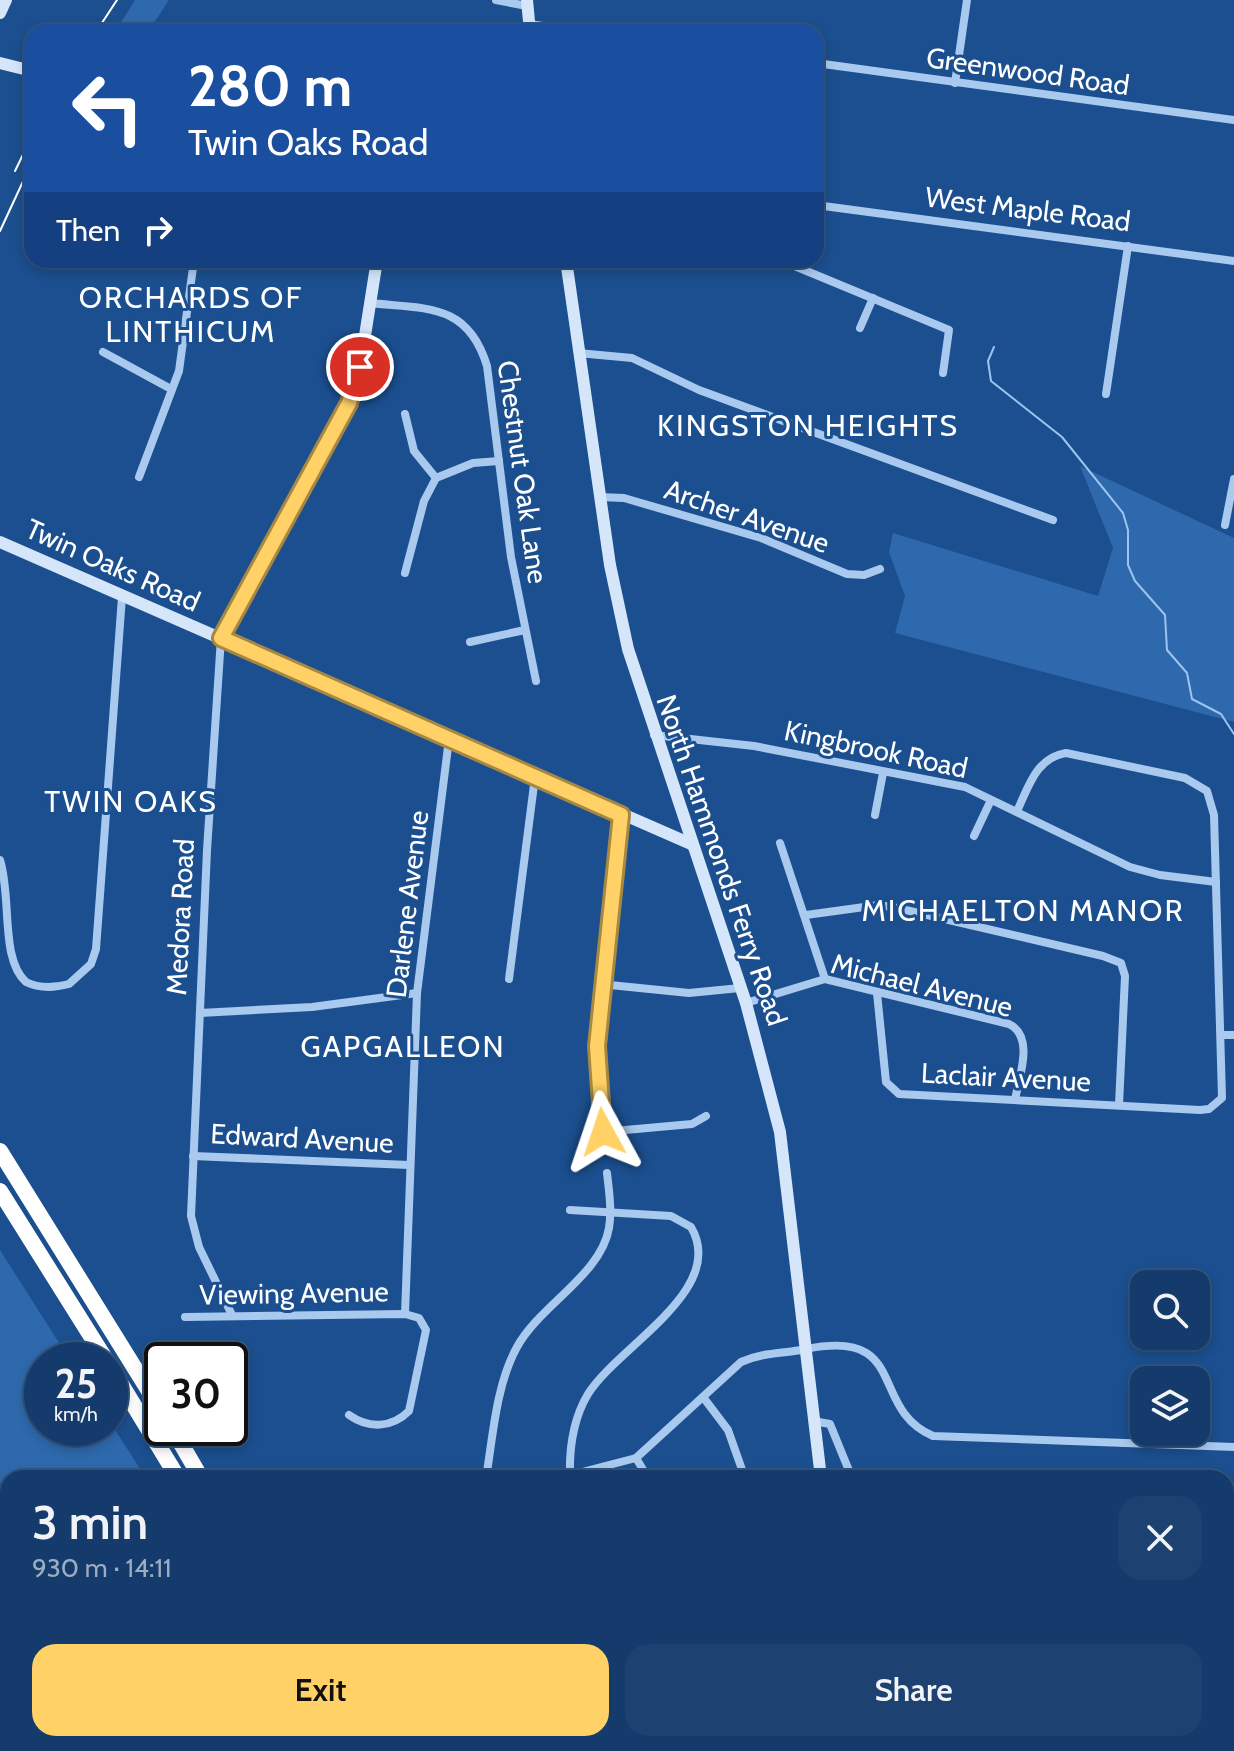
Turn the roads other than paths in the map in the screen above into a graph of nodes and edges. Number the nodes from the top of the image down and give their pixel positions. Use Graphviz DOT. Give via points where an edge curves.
graph roads {
  1 [pos="6,0"];
  2 [pos="496,0"];
  3 [pos="967,0"];
  4 [pos="527,3"];
  5 [pos="0,13"];
  6 [pos="529,24"];
  7 [pos="0,63"];
  8 [pos="824,64"];
  9 [pos="24,69"];
  10 [pos="955,83"];
  11 [pos="1234,120"];
  12 [pos="824,206"];
  13 [pos="1128,246"];
  14 [pos="1234,261"];
  15 [pos="193,268"];
  16 [pos="376,268"];
  17 [pos="567,268"];
  18 [pos="800,268"];
  19 [pos="873,298"];
  20 [pos="370,303"];
  21 [pos="860,328"];
  22 [pos="103,352"];
  23 [pos="578,353"];
  24 [pos="943,373"];
  25 [pos="171,389"];
  26 [pos="1106,394"];
  27 [pos="405,414"];
  28 [pos="499,461"];
  29 [pos="139,477"];
  30 [pos="436,478"];
  31 [pos="1234,479"];
  32 [pos="599,497"];
  33 [pos="1053,520"];
  34 [pos="1225,525"];
  35 [pos="0,542"];
  36 [pos="880,569"];
  37 [pos="405,573"];
  38 [pos="122,597"];
  39 [pos="525,630"];
  40 [pos="221,638"];
  41 [pos="470,642"];
  42 [pos="536,681"];
  43 [pos="654,735"];
  44 [pos="449,739"];
  45 [pos="883,773"];
  46 [pos="535,777"];
  47 [pos="991,800"];
  48 [pos="1017,811"];
  49 [pos="621,815"];
  50 [pos="875,815"];
  51 [pos="974,836"];
  52 [pos="780,843"];
  53 [pos="691,844"];
  54 [pos="0,860"];
  55 [pos="1216,882"];
  56 [pos="806,915"];
  57 [pos="509,979"];
  58 [pos="825,979"];
  59 [pos="600,984"];
  60 [pos="740,988"];
  61 [pos="417,993"];
  62 [pos="877,993"];
  63 [pos="746,1003"];
  64 [pos="200,1013"];
  65 [pos="1222,1035"];
  66 [pos="1234,1035"];
  67 [pos="1015,1100"];
  68 [pos="1119,1105"];
  69 [pos="706,1116"];
  70 [pos="0,1151"];
  71 [pos="193,1156"];
  72 [pos="409,1165"];
  73 [pos="607,1173"];
  74 [pos="0,1191"];
  75 [pos="570,1210"];
  76 [pos="611,1213"];
  77 [pos="405,1314"];
  78 [pos="232,1315"];
  79 [pos="185,1317"];
  80 [pos="95,1342"];
  81 [pos="804,1350"];
  82 [pos="144,1383"];
  83 [pos="128,1396"];
  84 [pos="703,1397"];
  85 [pos="349,1415"];
  86 [pos="813,1421"];
  87 [pos="182,1446"];
  88 [pos="1234,1447"];
  89 [pos="636,1458"];
  90 [pos="173,1470"];
  91 [pos="196,1470"];
  92 [pos="487,1470"];
  93 [pos="570,1470"];
  94 [pos="594,1470"];
  95 [pos="643,1470"];
  96 [pos="742,1470"];
  97 [pos="820,1470"];
  98 [pos="849,1470"];
  1 -- 5 [label="street"];
  2 -- 4 [label="street"];
  3 -- 10 [label="street"];
  4 -- 6 [label="street"];
  7 -- 9 [label="street"];
  8 -- 10 [label="street, Greenwood Road"];
  10 -- 11 [label="street, Greenwood Road"];
  12 -- 13 [label="street, West Maple Road"];
  13 -- 14 [label="street, West Maple Road"];
  13 -- 26 [label="street"];
  15 -- 25 [label="street" via="182,356"];
  16 -- 20 [label="street, Medora Road"];
  17 -- 23 [label="street, North Hammonds Ferry Road"];
  18 -- 19 [label="street"];
  19 -- 21 [label="street"];
  19 -- 24 [label="street" via="949,330"];
  20 -- 28 [label="street, Chestnut Oak Lane" via="436,311 481,342"];
  20 -- 40 [label="street, Medora Road" via="349,403"];
  22 -- 25 [label="street"];
  23 -- 32 [label="street, North Hammonds Ferry Road"];
  23 -- 33 [label="street" via="632,358 699,390"];
  25 -- 29 [label="street"];
  27 -- 30 [label="street" via="414,451"];
  28 -- 30 [label="street" via="473,463"];
  28 -- 39 [label="street, Chestnut Oak Lane"];
  30 -- 37 [label="street" via="424,501"];
  31 -- 34 [label="street"];
  32 -- 36 [label="street, Archer Avenue" via="624,498 761,538 847,574"];
  32 -- 43 [label="street, North Hammonds Ferry Road" via="628,649"];
  35 -- 38 [label="street, Twin Oaks Road"];
  38 -- 40 [label="street, Twin Oaks Road"];
  38 -- 54 [label="street" via="96,949 85,970 69,984 34,985 7,964 0,945 5,883"];
  39 -- 41 [label="street"];
  39 -- 42 [label="street, Chestnut Oak Lane"];
  40 -- 44 [label="street, Twin Oaks Road"];
  40 -- 64 [label="street, Medora Road"];
  43 -- 45 [label="street, Kingbrook Road" via="754,746"];
  43 -- 53 [label="street, North Hammonds Ferry Road"];
  44 -- 46 [label="street, Twin Oaks Road"];
  44 -- 61 [label="street, Darlene Avenue"];
  45 -- 47 [label="street, Kingbrook Road" via="965,787"];
  45 -- 50 [label="street"];
  46 -- 49 [label="street, Twin Oaks Road"];
  46 -- 57 [label="street"];
  47 -- 48 [label="street, Kingbrook Road"];
  47 -- 51 [label="street"];
  48 -- 55 [label="street, Kingbrook Road" via="1130,867"];
  48 -- 55 [label="street" via="1039,767 1057,754 1185,778 1207,791 1212,802"];
  49 -- 53 [label="street, Twin Oaks Road"];
  49 -- 59 [label="street"];
  52 -- 56 [label="street"];
  53 -- 60 [label="street, North Hammonds Ferry Road"];
  55 -- 65 [label="street"];
  56 -- 58 [label="street"];
  56 -- 68 [label="street" via="879,905 1121,963 1125,976"];
  58 -- 62 [label="street, Michael Avenue"];
  58 -- 63 [label="street, Michael Avenue"];
  59 -- 60 [label="street" via="689,993"];
  59 -- 69 [label="street" via="597,1064 603,1132 692,1124"];
  60 -- 63 [label="street, North Hammonds Ferry Road"];
  61 -- 64 [label="street" via="312,1007"];
  61 -- 72 [label="street, Darlene Avenue"];
  62 -- 67 [label="street, Michael Avenue" via="1017,1028 1024,1044"];
  62 -- 67 [label="street, Laclair Avenue" via="886,1082 894,1092"];
  63 -- 81 [label="street, North Hammonds Ferry Road" via="780,1132"];
  64 -- 71 [label="street, Medora Road"];
  65 -- 66 [label="street"];
  65 -- 68 [label="street, Laclair Avenue" via="1224,1090 1217,1104 1200,1110"];
  67 -- 68 [label="street, Laclair Avenue"];
  70 -- 82 [label="highway"];
  71 -- 72 [label="street, Edward Avenue"];
  71 -- 78 [label="street, Medora Road" via="191,1225"];
  72 -- 77 [label="street, Darlene Avenue"];
  73 -- 76 [label="street"];
  74 -- 80 [label="highway"];
  75 -- 76 [label="street"];
  76 -- 92 [label="street" via="595,1260 538,1316 515,1349 501,1392"];
  76 -- 93 [label="street" via="683,1220 697,1236 700,1260 684,1295 589,1393 577,1416"];
  77 -- 78 [label="street, Viewing Avenue"];
  77 -- 85 [label="street" via="419,1318 426,1330 409,1411 384,1425"];
  78 -- 79 [label="street, Viewing Avenue"];
  81 -- 84 [label="street" via="741,1362"];
  81 -- 86 [label="street, North Hammonds Ferry Road"];
  81 -- 88 [label="street" via="843,1343 865,1350 913,1424 933,1436"];
  83 -- 90 [label="highway"];
  84 -- 89 [label="street"];
  84 -- 96 [label="street" via="728,1430"];
  86 -- 97 [label="street, North Hammonds Ferry Road"];
  86 -- 98 [label="street" via="830,1424 836,1432"];
  87 -- 91 [label="highway"];
  89 -- 94 [label="street"];
  89 -- 95 [label="street"];
}
